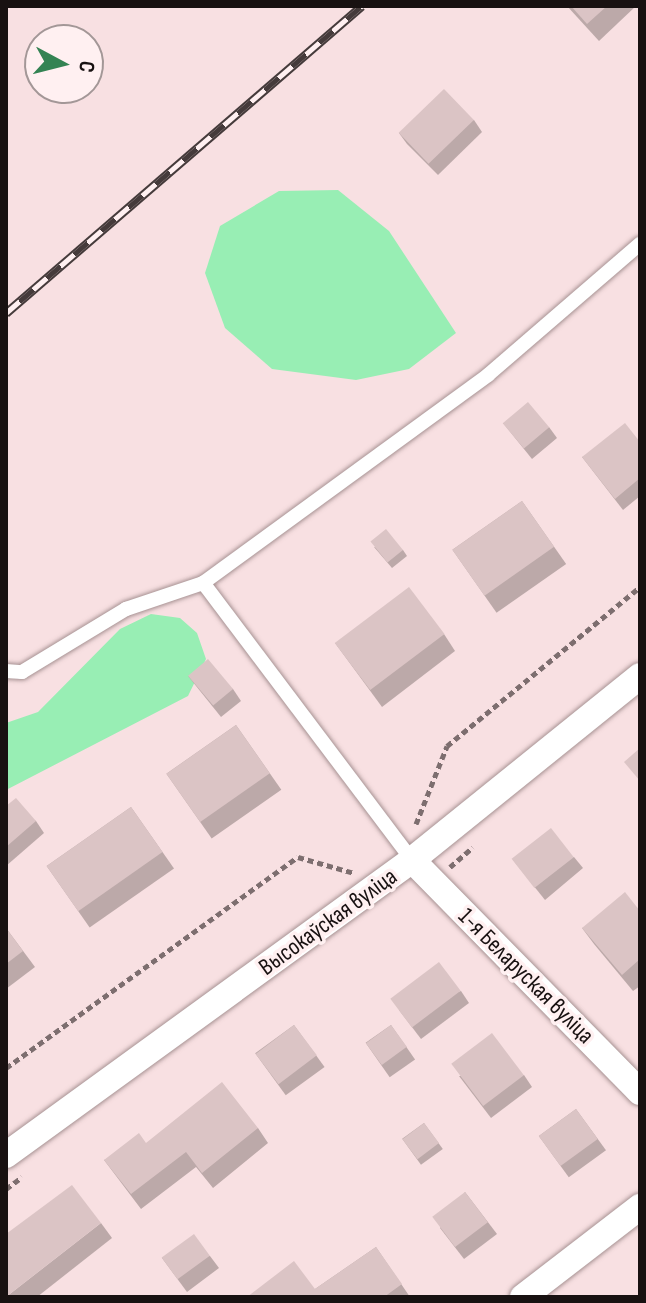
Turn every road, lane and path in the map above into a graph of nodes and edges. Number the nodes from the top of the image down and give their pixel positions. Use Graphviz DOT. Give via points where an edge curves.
graph roads {
  1 [pos="640,244"];
  2 [pos="203,583"];
  3 [pos="640,587"];
  4 [pos="6,671"];
  5 [pos="640,676"];
  6 [pos="412,860"];
  7 [pos="640,1092"];
  8 [pos="6,1155"];
  9 [pos="640,1207"];
  10 [pos="523,1297"];
  1 -- 2 [label="lane" via="488,375"];
  2 -- 4 [label="lane" via="126,609 22,672"];
  2 -- 6 [label="lane"];
  3 -- 6 [label="path" via="447,746 414,829"];
  5 -- 6 [label="street, Высокаўская вуліца"];
  6 -- 7 [label="street, 1-я Беларуская вуліца"];
  6 -- 8 [label="street, Высокаўская вуліца"];
  9 -- 10 [label="street"];
}
